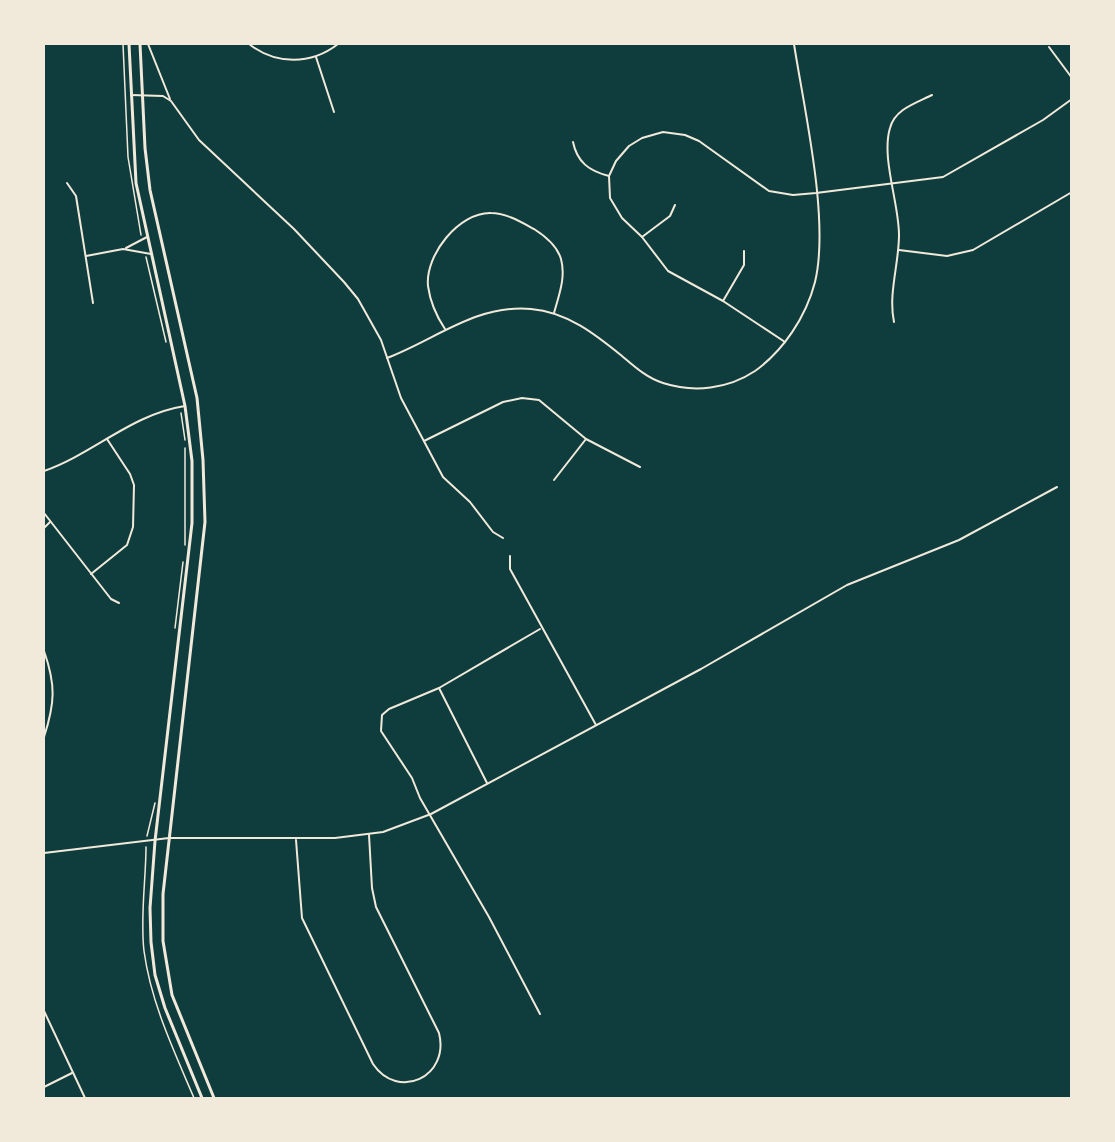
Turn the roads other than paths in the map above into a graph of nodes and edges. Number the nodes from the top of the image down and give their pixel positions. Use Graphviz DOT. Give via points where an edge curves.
graph roads {
  1 [pos="129,44"];
  2 [pos="140,44"];
  3 [pos="148,44"];
  4 [pos="249,44"];
  5 [pos="338,44"];
  6 [pos="794,44"];
  7 [pos="1049,47"];
  8 [pos="316,57"];
  9 [pos="1071,78"];
  10 [pos="131,95"];
  11 [pos="932,95"];
  12 [pos="143,96"];
  13 [pos="1071,99"];
  14 [pos="171,101"];
  15 [pos="334,112"];
  16 [pos="573,142"];
  17 [pos="609,176"];
  18 [pos="67,183"];
  19 [pos="892,183"];
  20 [pos="1071,192"];
  21 [pos="816,193"];
  22 [pos="675,205"];
  23 [pos="147,237"];
  24 [pos="642,237"];
  25 [pos="123,249"];
  26 [pos="898,250"];
  27 [pos="744,251"];
  28 [pos="151,254"];
  29 [pos="87,256"];
  30 [pos="723,301"];
  31 [pos="93,303"];
  32 [pos="554,313"];
  33 [pos="894,322"];
  34 [pos="445,329"];
  35 [pos="785,342"];
  36 [pos="387,358"];
  37 [pos="184,406"];
  38 [pos="107,439"];
  39 [pos="586,439"];
  40 [pos="424,441"];
  41 [pos="640,467"];
  42 [pos="44,471"];
  43 [pos="554,480"];
  44 [pos="1057,487"];
  45 [pos="44,513"];
  46 [pos="50,522"];
  47 [pos="44,528"];
  48 [pos="502,538"];
  49 [pos="510,556"];
  50 [pos="91,574"];
  51 [pos="119,603"];
  52 [pos="540,628"];
  53 [pos="44,651"];
  54 [pos="439,688"];
  55 [pos="596,725"];
  56 [pos="44,737"];
  57 [pos="487,783"];
  58 [pos="431,814"];
  59 [pos="369,835"];
  60 [pos="170,838"];
  61 [pos="296,840"];
  62 [pos="155,841"];
  63 [pos="44,853"];
  64 [pos="44,1011"];
  65 [pos="540,1014"];
  66 [pos="72,1073"];
  67 [pos="44,1087"];
  68 [pos="85,1098"];
  69 [pos="202,1098"];
  70 [pos="214,1098"];
  1 -- 10 [label="street"];
  2 -- 12 [label="street"];
  3 -- 14 [label="street"];
  4 -- 8 [label="street" via="279,59"];
  5 -- 8 [label="street"];
  6 -- 21 [label="street"];
  7 -- 9 [label="street"];
  8 -- 15 [label="street"];
  10 -- 12 [label="street"];
  10 -- 23 [label="street" via="136,183"];
  11 -- 19 [label="street" via="900,111 894,119 888,139"];
  12 -- 14 [label="street" via="163,96"];
  12 -- 60 [label="street" via="150,190 197,398 203,460 205,522"];
  13 -- 19 [label="street" via="943,177"];
  14 -- 36 [label="street" via="199,140 344,282 370,320"];
  16 -- 17 [label="street" via="580,161"];
  17 -- 21 [label="street" via="622,153 635,142 670,132 699,141 769,191"];
  17 -- 24 [label="street" via="608,190 614,208"];
  18 -- 29 [label="street" via="76,196"];
  19 -- 21 [label="street"];
  19 -- 26 [label="street"];
  20 -- 26 [label="street" via="973,250 947,256"];
  21 -- 35 [label="street" via="814,284"];
  22 -- 24 [label="street" via="670,216"];
  23 -- 25 [label="street"];
  23 -- 28 [label="street"];
  24 -- 30 [label="street" via="668,271"];
  25 -- 28 [label="street"];
  25 -- 29 [label="street"];
  26 -- 33 [label="street" via="892,301"];
  27 -- 30 [label="street" via="744,265"];
  28 -- 37 [label="street"];
  29 -- 31 [label="street"];
  30 -- 35 [label="street"];
  32 -- 34 [label="street" via="500,310"];
  32 -- 34 [label="street" via="563,270 556,247 521,222 490,213 464,221 451,233 430,269 428,285"];
  32 -- 35 [label="street" via="590,331 652,379 681,388 711,388 736,381 763,365"];
  34 -- 36 [label="street" via="416,347"];
  36 -- 40 [label="street" via="401,398"];
  37 -- 38 [label="street" via="149,414"];
  37 -- 62 [label="street" via="192,461 192,523"];
  38 -- 42 [label="street"];
  38 -- 50 [label="street" via="134,485 133,527 127,545"];
  39 -- 40 [label="street" via="539,400 522,398 503,402"];
  39 -- 41 [label="street"];
  39 -- 43 [label="street"];
  40 -- 48 [label="street" via="443,477"];
  44 -- 55 [label="street" via="959,540 847,585"];
  45 -- 46 [label="street"];
  46 -- 47 [label="street"];
  46 -- 50 [label="street"];
  49 -- 52 [label="street" via="510,568"];
  50 -- 51 [label="street"];
  52 -- 54 [label="street"];
  52 -- 55 [label="street"];
  53 -- 56 [label="street" via="53,677 53,695"];
  54 -- 57 [label="street"];
  54 -- 58 [label="street" via="389,709 381,718 381,731"];
  55 -- 57 [label="street"];
  57 -- 58 [label="street"];
  58 -- 59 [label="street"];
  58 -- 65 [label="street"];
  59 -- 61 [label="street"];
  59 -- 61 [label="street" via="376,907 439,1033 441,1052 433,1070 416,1081 393,1080 378,1072 373,1064 302,918"];
  60 -- 61 [label="street"];
  60 -- 62 [label="street"];
  60 -- 70 [label="street" via="163,894 164,956 172,995"];
  62 -- 63 [label="street"];
  62 -- 69 [label="street" via="150,908 155,975"];
  64 -- 66 [label="street"];
  66 -- 67 [label="street"];
  66 -- 68 [label="street"];
}
